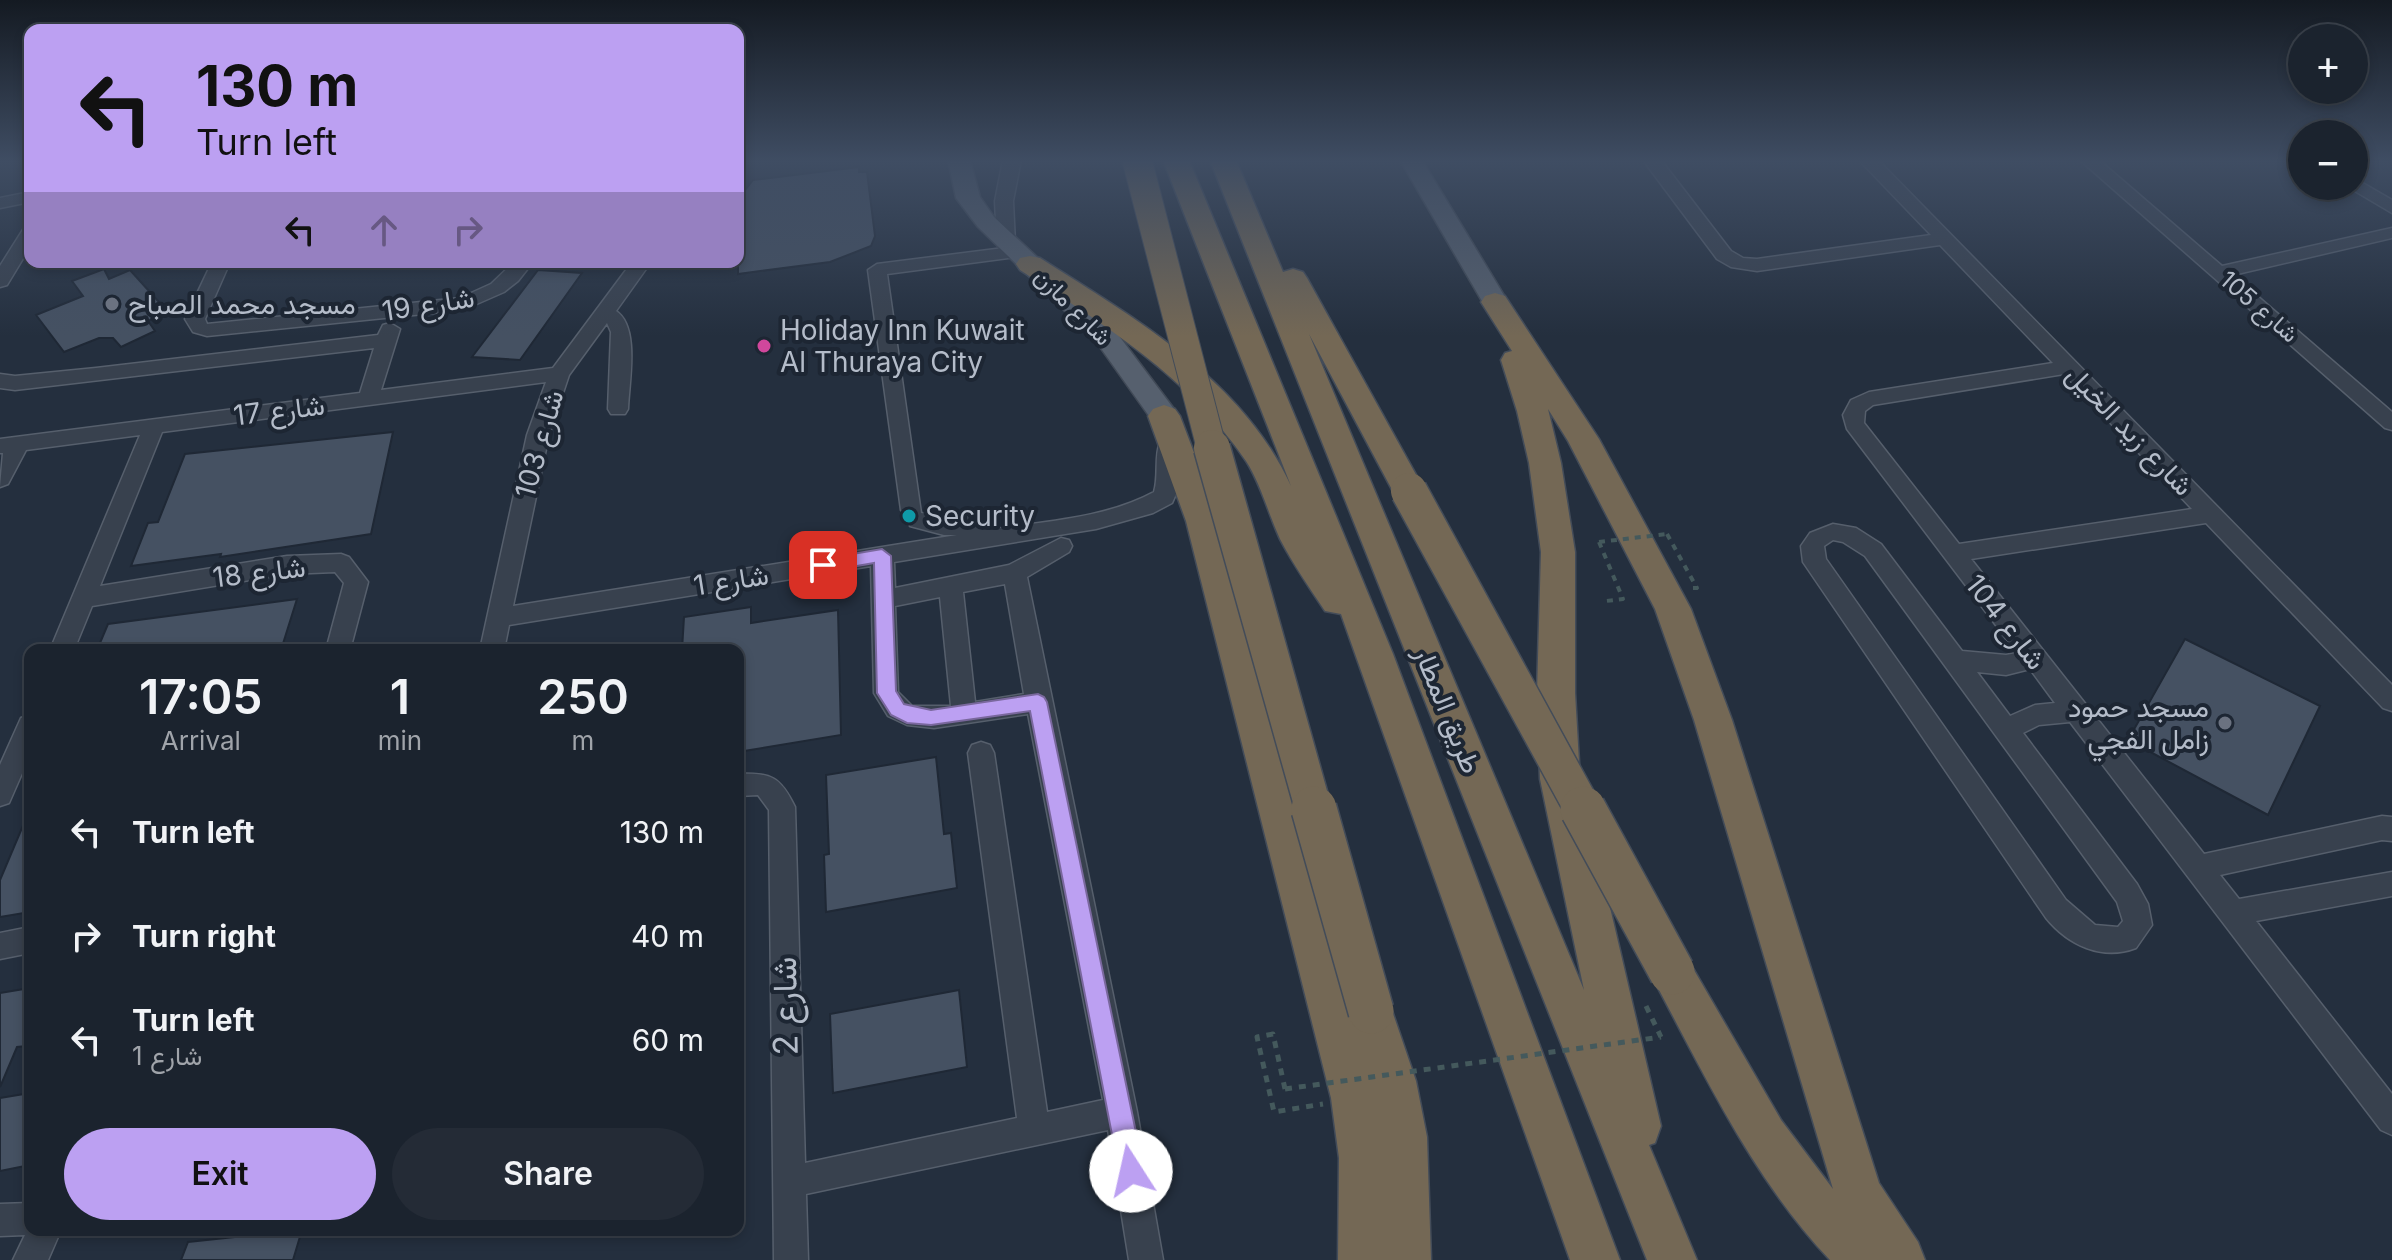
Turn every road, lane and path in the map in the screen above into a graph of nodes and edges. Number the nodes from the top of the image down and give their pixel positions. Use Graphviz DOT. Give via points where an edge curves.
graph roads {
  1 [pos="984,219"];
  2 [pos="1009,219"];
  3 [pos="1152,219"];
  4 [pos="1199,219"];
  5 [pos="1247,219"];
  6 [pos="1257,219"];
  7 [pos="1446,219"];
  8 [pos="1697,219"];
  9 [pos="1925,219"];
  10 [pos="2157,219"];
  11 [pos="2392,233"];
  12 [pos="24,239"];
  13 [pos="1944,239"];
  14 [pos="1018,253"];
  15 [pos="5,263"];
  16 [pos="218,268"];
  17 [pos="520,268"];
  18 [pos="638,268"];
  19 [pos="2219,272"];
  20 [pos="0,281"];
  21 [pos="1495,302"];
  22 [pos="395,311"];
  23 [pos="605,312"];
  24 [pos="386,340"];
  25 [pos="2068,367"];
  26 [pos="559,374"];
  27 [pos="0,381"];
  28 [pos="368,399"];
  29 [pos="2382,402"];
  30 [pos="618,409"];
  31 [pos="1164,416"];
  32 [pos="2392,423"];
  33 [pos="154,427"];
  34 [pos="9,445"];
  35 [pos="0,479"];
  36 [pos="2211,514"];
  37 [pos="1042,530"];
  38 [pos="1061,546"];
  39 [pos="1953,553"];
  40 [pos="882,556"];
  41 [pos="1015,573"];
  42 [pos="950,585"];
  43 [pos="1697,588"];
  44 [pos="84,598"];
  45 [pos="883,599"];
  46 [pos="1606,601"];
  47 [pos="497,618"];
  48 [pos="65,644"];
  49 [pos="340,644"];
  50 [pos="493,644"];
  51 [pos="1375,654"];
  52 [pos="2032,655"];
  53 [pos="1954,660"];
  54 [pos="2392,701"];
  55 [pos="1038,702"];
  56 [pos="2075,711"];
  57 [pos="964,713"];
  58 [pos="2006,730"];
  59 [pos="24,739"];
  60 [pos="981,753"];
  61 [pos="744,785"];
  62 [pos="0,795"];
  63 [pos="2392,829"];
  64 [pos="2196,868"];
  65 [pos="2392,884"];
  66 [pos="2232,913"];
  67 [pos="24,941"];
  68 [pos="0,946"];
  69 [pos="1661,1037"];
  70 [pos="1331,1103"];
  71 [pos="1121,1112"];
  72 [pos="2392,1119"];
  73 [pos="1034,1131"];
  74 [pos="789,1182"];
  75 [pos="24,1219"];
  76 [pos="0,1220"];
  77 [pos="42,1236"];
  78 [pos="30,1260"];
  79 [pos="791,1260"];
  80 [pos="1146,1260"];
  81 [pos="1363,1260"];
  82 [pos="1406,1260"];
  83 [pos="1595,1260"];
  84 [pos="1673,1260"];
  85 [pos="1865,1260"];
  86 [pos="1900,1260"];
  1 -- 14 [label="main road, شارع مازن"];
  2 -- 14 [label="street"];
  3 -- 82 [label="highway, bridge" via="1214,456 1393,1081 1403,1137"];
  4 -- 51 [label="highway, طريق المطار"];
  5 -- 84 [label="highway, طريق المطار"];
  6 -- 85 [label="highway, bridge" via="1764,1137 1826,1220"];
  7 -- 21 [label="main road"];
  8 -- 13 [label="street" via="1724,255 1745,265"];
  9 -- 13 [label="street, شارع زيد الخيل"];
  10 -- 19 [label="street, شارع 105"];
  11 -- 19 [label="street"];
  12 -- 15 [label="street"];
  13 -- 25 [label="street, شارع زيد الخيل"];
  14 -- 31 [label="main road, شارع مازن" via="1104,334"];
  14 -- 37 [label="street" via="877,270 915,515 944,527"];
  14 -- 51 [label="highway" via="1186,370 1223,409 1260,457 1303,551"];
  15 -- 20 [label="street"];
  16 -- 22 [label="street, شارع 19" via="195,319 207,330"];
  17 -- 22 [label="street, شارع 19" via="499,290 463,304"];
  18 -- 23 [label="street, شارع 103"];
  19 -- 29 [label="street, شارع 105"];
  21 -- 84 [label="highway" via="1533,411 1552,503 1558,552 1560,779 1621,1060"];
  21 -- 86 [label="highway" via="1583,439 1673,609 1713,720 1859,1195"];
  22 -- 24 [label="street"];
  23 -- 26 [label="street, شارع 103"];
  23 -- 30 [label="street" via="618,321 621,332"];
  24 -- 27 [label="street" via="96,375"];
  24 -- 28 [label="street"];
  25 -- 36 [label="street, شارع زيد الخيل"];
  25 -- 39 [label="street, شارع 104" via="1869,399 1853,411 1857,430"];
  26 -- 28 [label="street, شارع 17"];
  26 -- 47 [label="street, شارع 103" via="538,435"];
  28 -- 33 [label="street, شارع 17"];
  29 -- 32 [label="street, شارع 105"];
  31 -- 37 [label="street, شارع 1" via="1170,463 1164,497 1096,521"];
  31 -- 81 [label="highway" via="1203,521 1354,1098 1363,1158"];
  33 -- 34 [label="street, شارع 17"];
  33 -- 44 [label="street"];
  34 -- 35 [label="street"];
  36 -- 39 [label="street"];
  36 -- 54 [label="street, شارع زيد الخيل"];
  37 -- 40 [label="street, شارع 1"];
  38 -- 41 [label="street"];
  39 -- 52 [label="street, شارع 104"];
  40 -- 45 [label="street"];
  40 -- 47 [label="street, شارع 1"];
  41 -- 42 [label="street"];
  41 -- 55 [label="street"];
  42 -- 45 [label="street"];
  42 -- 57 [label="street"];
  43 -- 46 [label="path, bridge" via="1667,534 1599,542 1623,599"];
  44 -- 48 [label="street"];
  44 -- 49 [label="street, شارع 18" via="287,565 341,563 356,582"];
  45 -- 57 [label="street" via="890,702 919,717"];
  47 -- 50 [label="street, شارع 103"];
  51 -- 83 [label="highway, طريق المطار"];
  52 -- 53 [label="street" via="2006,665"];
  52 -- 56 [label="street, شارع 104"];
  53 -- 58 [label="street"];
  53 -- 58 [label="street" via="1873,550 1833,532 1813,542 1815,562 2064,920 2102,941 2126,939 2138,925 2134,904"];
  55 -- 57 [label="street"];
  55 -- 71 [label="street"];
  56 -- 58 [label="street" via="2035,715"];
  56 -- 64 [label="street, شارع 104"];
  59 -- 62 [label="street"];
  60 -- 73 [label="street"];
  61 -- 74 [label="street, شارع 2" via="765,784 782,807"];
  63 -- 64 [label="street"];
  64 -- 66 [label="street, شارع 104"];
  65 -- 66 [label="street"];
  66 -- 72 [label="street, شارع 104"];
  67 -- 68 [label="street"];
  69 -- 70 [label="path, bridge" via="1285,1089 1273,1034 1257,1037 1274,1112"];
  71 -- 73 [label="street"];
  71 -- 80 [label="street"];
  73 -- 74 [label="street"];
  74 -- 79 [label="street, شارع 2"];
  75 -- 76 [label="street"];
  77 -- 78 [label="street"];
}
